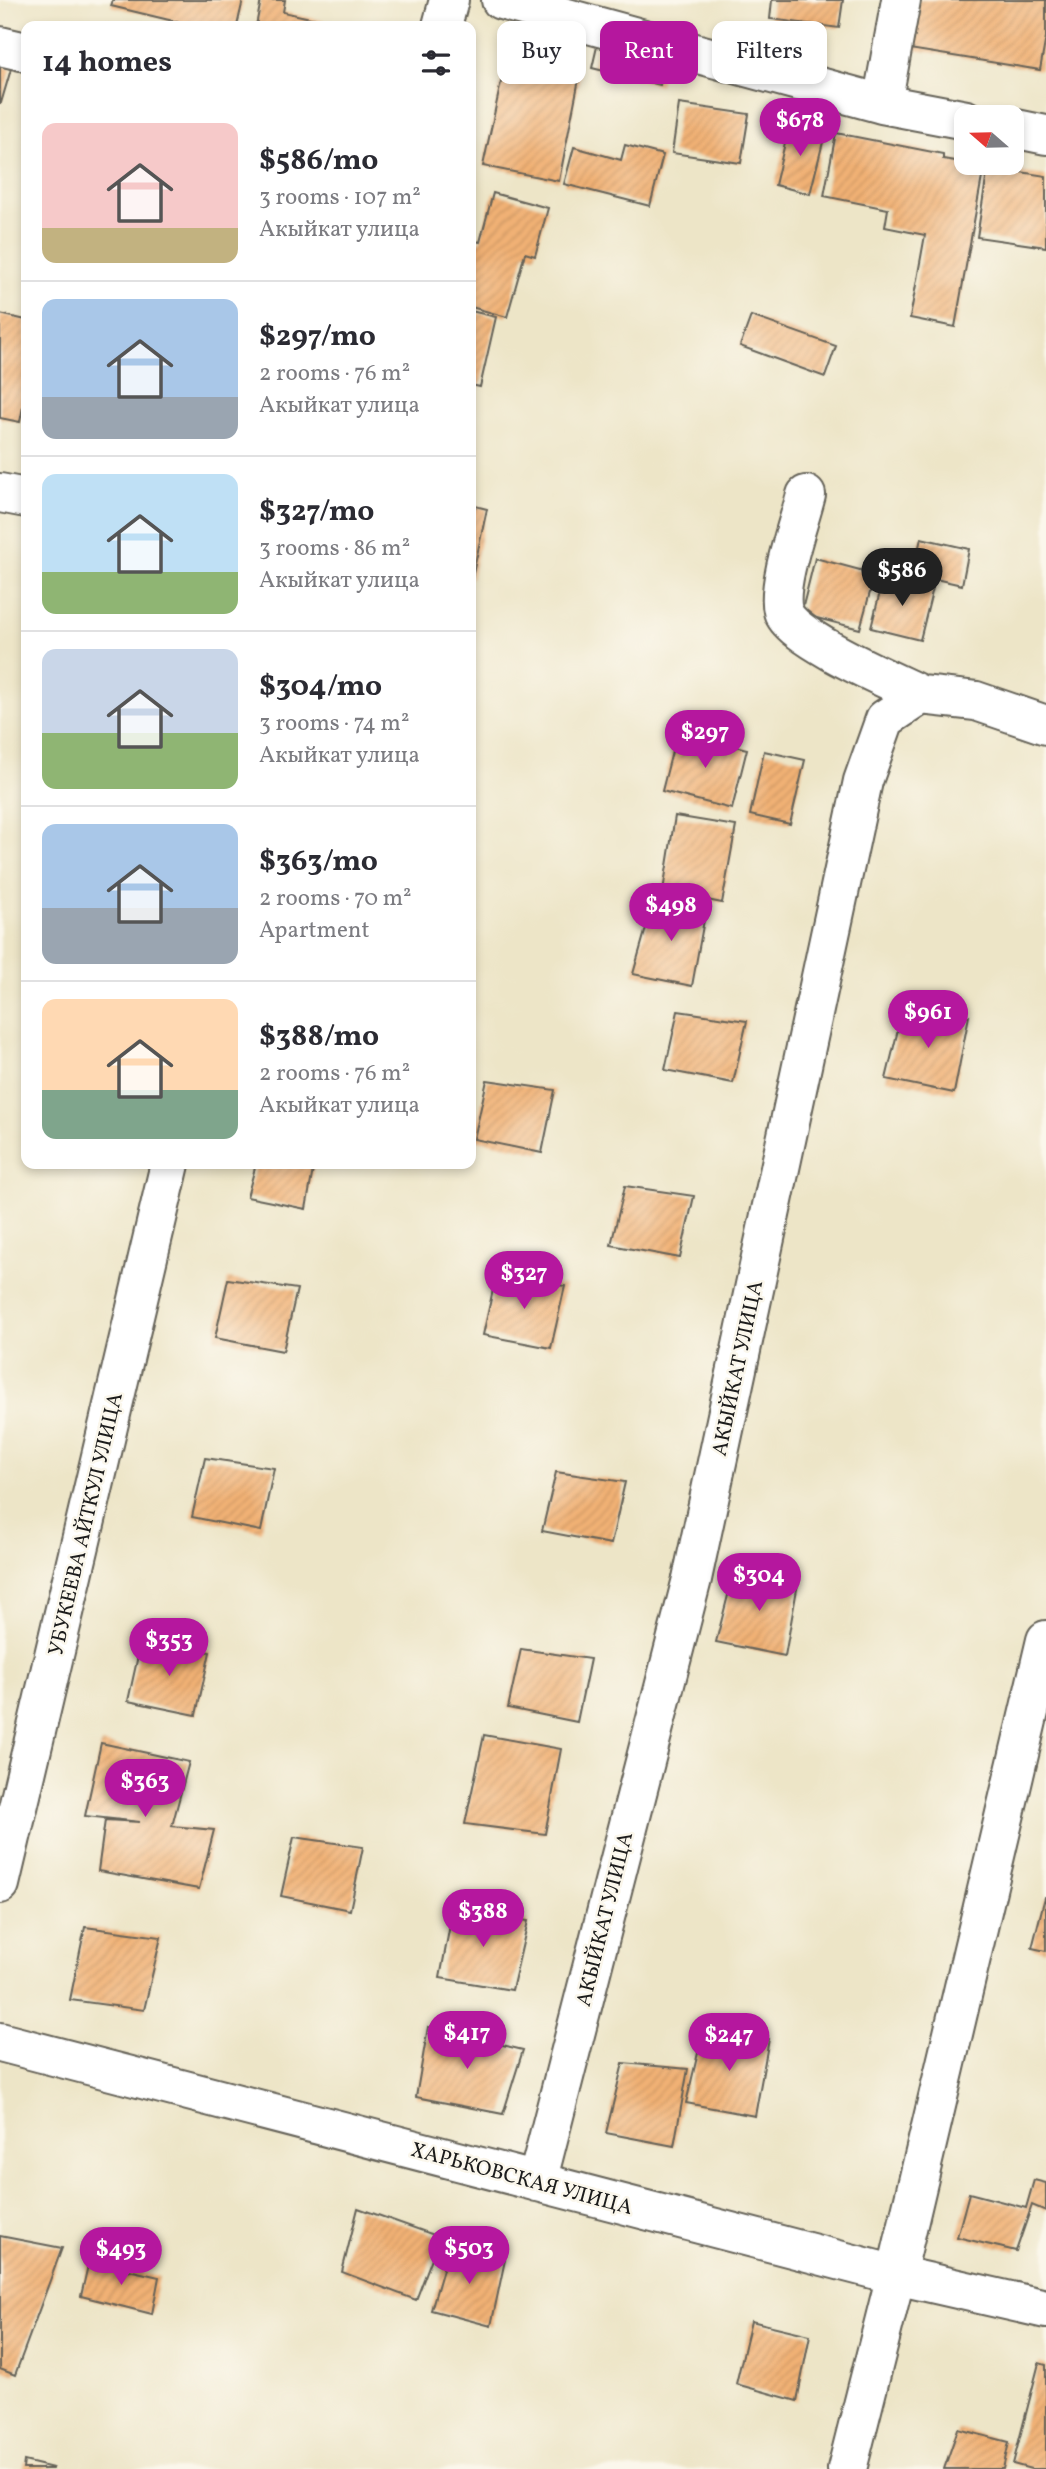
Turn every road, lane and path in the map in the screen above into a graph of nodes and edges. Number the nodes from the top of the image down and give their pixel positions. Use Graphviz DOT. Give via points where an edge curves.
graph roads {
  1 [pos="449,0"];
  2 [pos="501,0"];
  3 [pos="901,0"];
  4 [pos="443,21"];
  5 [pos="0,47"];
  6 [pos="21,51"];
  7 [pos="882,104"];
  8 [pos="954,118"];
  9 [pos="1024,130"];
  10 [pos="1046,135"];
  11 [pos="0,493"];
  12 [pos="806,495"];
  13 [pos="21,497"];
  14 [pos="921,695"];
  15 [pos="1046,725"];
  16 [pos="169,1169"];
  17 [pos="1046,1640"];
  18 [pos="0,1884"];
  19 [pos="0,2042"];
  20 [pos="537,2182"];
  21 [pos="896,2275"];
  22 [pos="1046,2309"];
  23 [pos="847,2469"];
  1 -- 4 [label="street"];
  2 -- 7 [label="street"];
  3 -- 7 [label="street"];
  5 -- 6 [label="street"];
  7 -- 8 [label="street"];
  9 -- 10 [label="street"];
  11 -- 13 [label="street"];
  12 -- 14 [label="street" via="782,587 783,613 820,645"];
  14 -- 15 [label="street" via="976,701"];
  14 -- 20 [label="street, АКЫЙКАТ УЛИЦА" via="885,719 863,781 692,1579"];
  16 -- 18 [label="street, УБУКЕЕВА АЙТКУЛ УЛИЦА"];
  17 -- 21 [label="street"];
  19 -- 20 [label="street, ХАРЬКОВСКАЯ УЛИЦА"];
  20 -- 21 [label="street, ХАРЬКОВСКАЯ УЛИЦА"];
  21 -- 22 [label="street, ХАРЬКОВСКАЯ УЛИЦА"];
  21 -- 23 [label="street"];
}
